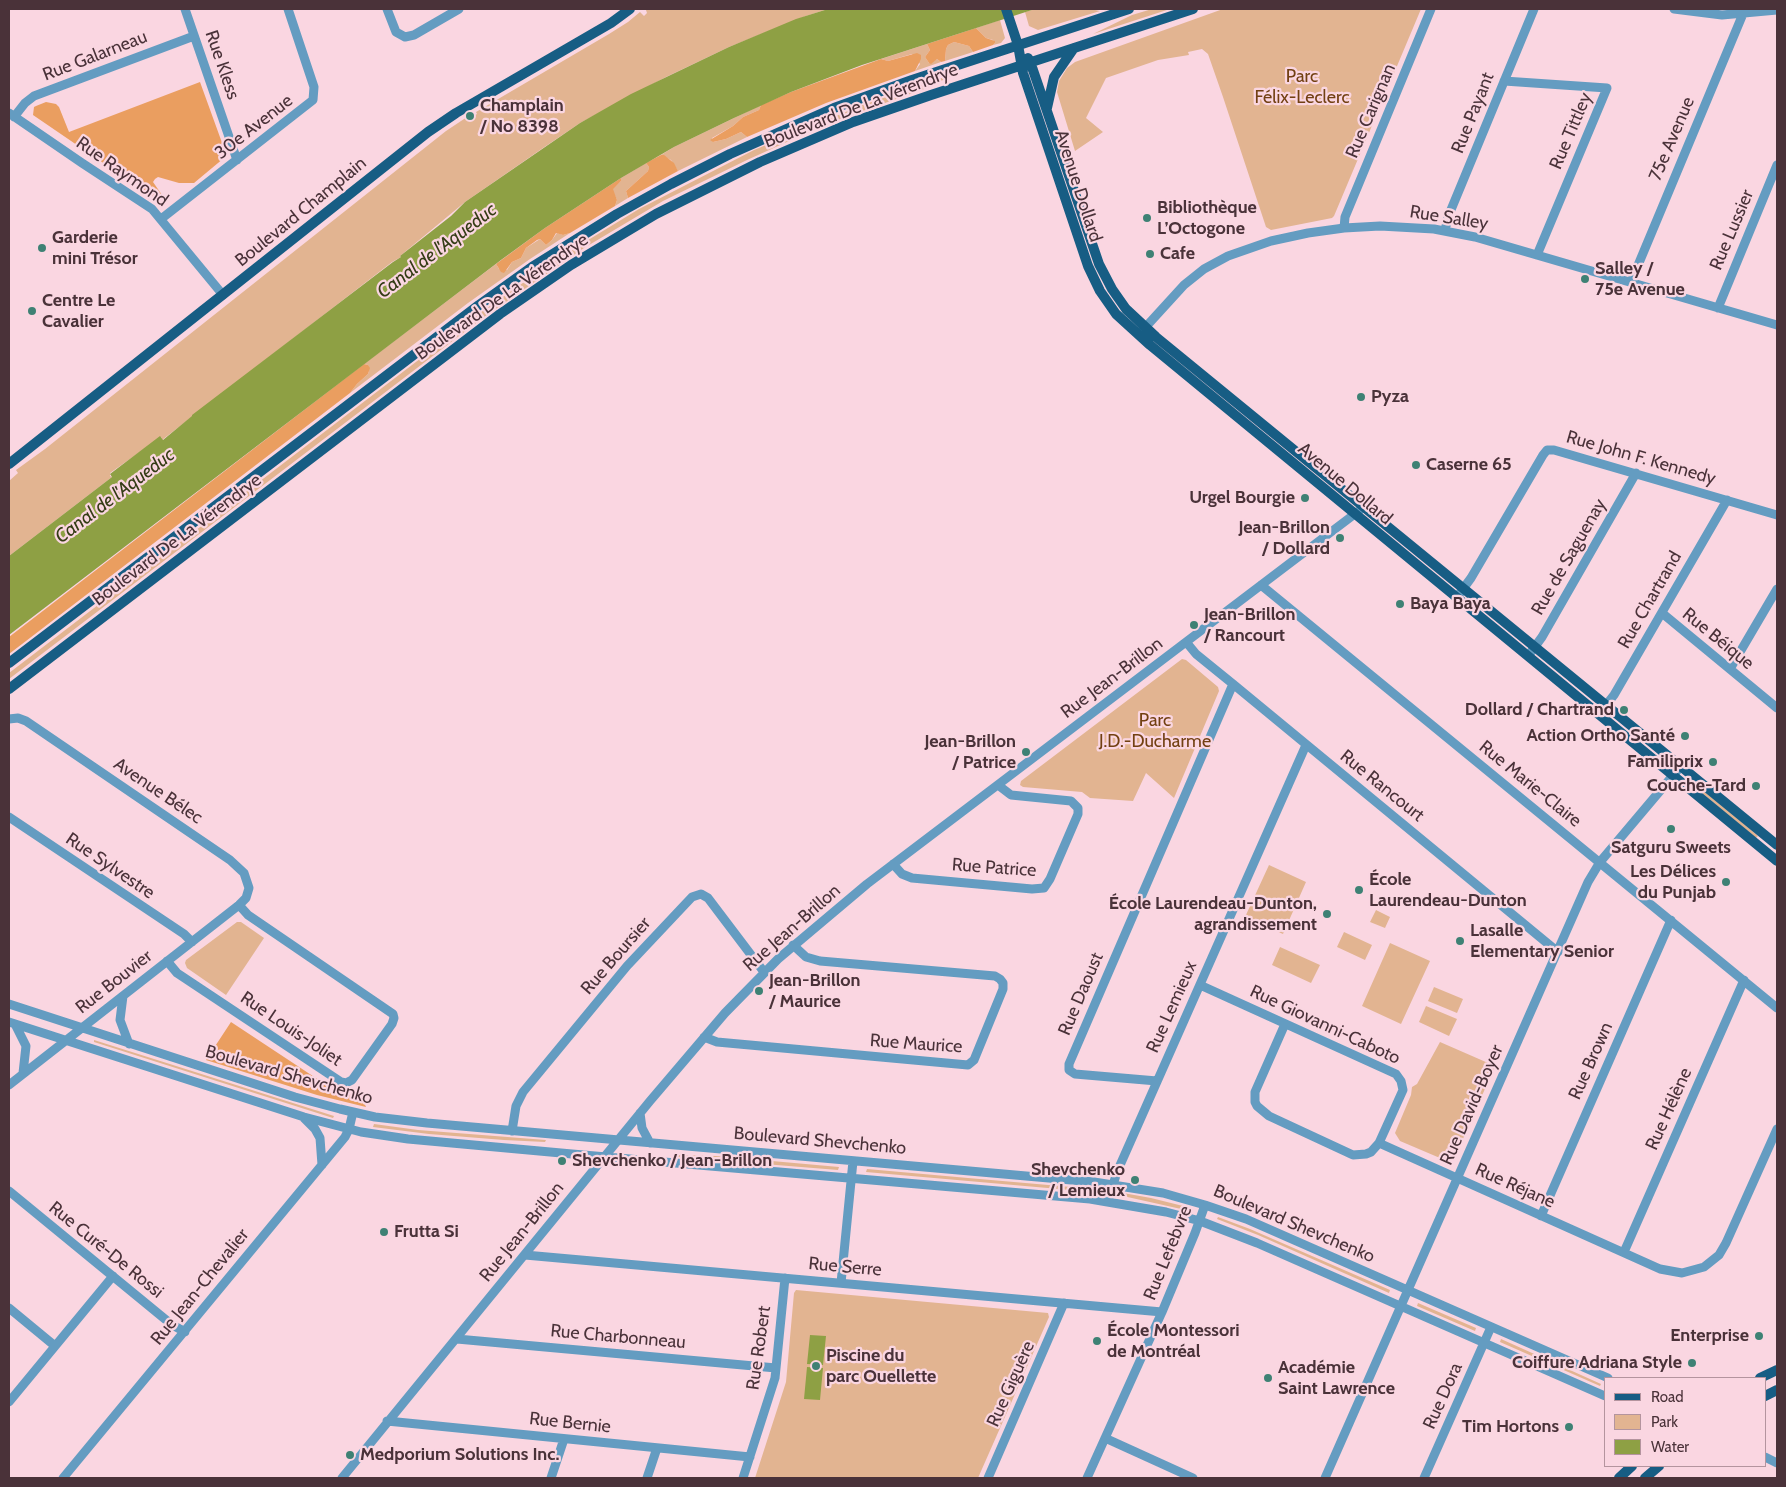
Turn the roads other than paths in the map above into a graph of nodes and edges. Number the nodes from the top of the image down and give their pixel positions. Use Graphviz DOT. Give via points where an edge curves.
graph roads {
  1 [pos="185,9"];
  2 [pos="288,9"];
  3 [pos="387,9"];
  4 [pos="459,9"];
  5 [pos="630,9"];
  6 [pos="1006,9"];
  7 [pos="1129,9"];
  8 [pos="1192,9"];
  9 [pos="1431,9"];
  10 [pos="1534,9"];
  11 [pos="1674,9"];
  12 [pos="1777,10"];
  13 [pos="1744,11"];
  14 [pos="194,36"];
  15 [pos="1018,45"];
  16 [pos="1074,48"];
  17 [pos="1026,64"];
  18 [pos="1504,81"];
  19 [pos="1047,109"];
  20 [pos="12,115"];
  21 [pos="237,160"];
  22 [pos="1777,165"];
  23 [pos="161,219"];
  24 [pos="1344,228"];
  25 [pos="1445,231"];
  26 [pos="1537,255"];
  27 [pos="1630,282"];
  28 [pos="223,295"];
  29 [pos="1718,308"];
  30 [pos="1777,325"];
  31 [pos="1146,327"];
  32 [pos="1138,336"];
  33 [pos="9,464"];
  34 [pos="1636,473"];
  35 [pos="1727,500"];
  36 [pos="1364,506"];
  37 [pos="1355,514"];
  38 [pos="1777,515"];
  39 [pos="1261,585"];
  40 [pos="1464,588"];
  41 [pos="1777,590"];
  42 [pos="1456,597"];
  43 [pos="1662,613"];
  44 [pos="1187,643"];
  45 [pos="1535,647"];
  46 [pos="1527,656"];
  47 [pos="9,663"];
  48 [pos="1730,669"];
  49 [pos="1233,684"];
  50 [pos="9,689"];
  51 [pos="1606,705"];
  52 [pos="1777,708"];
  53 [pos="1599,714"];
  54 [pos="9,719"];
  55 [pos="1306,745"];
  56 [pos="1681,766"];
  57 [pos="1673,776"];
  58 [pos="998,785"];
  59 [pos="9,817"];
  60 [pos="1776,842"];
  61 [pos="1766,851"];
  62 [pos="1777,860"];
  63 [pos="1600,862"];
  64 [pos="893,864"];
  65 [pos="239,905"];
  66 [pos="1671,920"];
  67 [pos="192,942"];
  68 [pos="793,945"];
  69 [pos="1558,952"];
  70 [pos="167,961"];
  71 [pos="764,972"];
  72 [pos="1744,980"];
  73 [pos="1200,985"];
  74 [pos="123,996"];
  75 [pos="9,1004"];
  76 [pos="1777,1008"];
  77 [pos="12,1023"];
  78 [pos="1285,1024"];
  79 [pos="81,1028"];
  80 [pos="704,1037"];
  81 [pos="65,1041"];
  82 [pos="129,1044"];
  83 [pos="23,1074"];
  84 [pos="1157,1081"];
  85 [pos="9,1085"];
  86 [pos="353,1112"];
  87 [pos="640,1113"];
  88 [pos="304,1117"];
  89 [pos="349,1129"];
  90 [pos="1777,1129"];
  91 [pos="512,1130"];
  92 [pos="618,1140"];
  93 [pos="650,1143"];
  94 [pos="1380,1143"];
  95 [pos="605,1157"];
  96 [pos="853,1161"];
  97 [pos="322,1165"];
  98 [pos="851,1178"];
  99 [pos="1457,1178"];
  100 [pos="1112,1184"];
  101 [pos="9,1191"];
  102 [pos="1108,1201"];
  103 [pos="1205,1204"];
  104 [pos="1541,1216"];
  105 [pos="1200,1221"];
  106 [pos="1624,1252"];
  107 [pos="525,1255"];
  108 [pos="113,1276"];
  109 [pos="785,1278"];
  110 [pos="841,1283"];
  111 [pos="1408,1290"];
  112 [pos="1064,1303"];
  113 [pos="1401,1306"];
  114 [pos="9,1308"];
  115 [pos="1162,1312"];
  116 [pos="1491,1327"];
  117 [pos="185,1332"];
  118 [pos="457,1339"];
  119 [pos="1484,1343"];
  120 [pos="55,1346"];
  121 [pos="776,1368"];
  122 [pos="1777,1370"];
  123 [pos="1606,1377"];
  124 [pos="1762,1377"];
  125 [pos="1604,1396"];
  126 [pos="9,1402"];
  127 [pos="387,1421"];
  128 [pos="1105,1438"];
  129 [pos="564,1439"];
  130 [pos="657,1448"];
  131 [pos="750,1457"];
  132 [pos="1631,1467"];
  133 [pos="1658,1467"];
  134 [pos="63,1478"];
  135 [pos="342,1478"];
  136 [pos="551,1478"];
  137 [pos="647,1478"];
  138 [pos="743,1478"];
  139 [pos="988,1478"];
  140 [pos="1087,1478"];
  141 [pos="1194,1478"];
  142 [pos="1325,1478"];
  143 [pos="1424,1478"];
  144 [pos="1619,1478"];
  145 [pos="1645,1478"];
  1 -- 14 [label="street, Rue Kless"];
  2 -- 21 [label="street, 30e Avenue" via="314,87 314,97 310,104"];
  3 -- 4 [label="street" via="396,32 405,36 414,35"];
  5 -- 28 [label="main road, Boulevard Champlain" via="428,132"];
  6 -- 15 [label="main road, Avenue Dollard"];
  7 -- 15 [label="main road, Boulevard De La Vérendrye"];
  8 -- 16 [label="main road, Boulevard De La Vérendrye"];
  9 -- 24 [label="street, Rue Carignan" via="1345,217"];
  10 -- 18 [label="street, Rue Payant"];
  11 -- 13 [label="street" via="1722,15"];
  12 -- 13 [label="street"];
  13 -- 27 [label="street, 75e Avenue"];
  14 -- 20 [label="street, Rue Galarneau" via="34,96"];
  14 -- 21 [label="street, Rue Kless"];
  15 -- 17 [label="main road, Avenue Dollard"];
  15 -- 47 [label="main road, Boulevard De La Vérendrye" via="870,94 781,130 685,176 588,231 472,310"];
  16 -- 17 [label="main road, Boulevard De La Vérendrye"];
  16 -- 19 [label="main road" via="1054,77"];
  17 -- 19 [label="main road, Avenue Dollard"];
  17 -- 32 [label="main road, Avenue Dollard" via="1090,272 1112,310"];
  17 -- 50 [label="main road, Boulevard De La Vérendrye" via="881,112 795,146 687,198 594,251 487,324"];
  18 -- 25 [label="street, Rue Payant"];
  18 -- 26 [label="street, Rue Tittley" via="1607,88"];
  19 -- 31 [label="main road, Avenue Dollard" via="1105,276 1122,304"];
  20 -- 23 [label="street, Rue Raymond" via="152,209"];
  21 -- 23 [label="street, 30e Avenue"];
  22 -- 29 [label="street, Rue Lussier"];
  23 -- 28 [label="street, Rue Raymond"];
  24 -- 25 [label="street, Rue Salley" via="1393,226"];
  24 -- 31 [label="street, Rue Salley" via="1271,241 1220,260 1184,285"];
  25 -- 26 [label="street, Rue Salley" via="1475,236"];
  26 -- 27 [label="street, Rue Salley"];
  27 -- 29 [label="street, Rue Salley"];
  28 -- 33 [label="main road, Boulevard Champlain"];
  29 -- 30 [label="street, Rue Salley"];
  31 -- 32 [label="street, Rue Salley"];
  31 -- 36 [label="main road, Avenue Dollard"];
  32 -- 37 [label="main road, Avenue Dollard"];
  34 -- 35 [label="street, Rue John F. Kennedy"];
  34 -- 40 [label="street, Rue John F. Kennedy" via="1547,450"];
  34 -- 45 [label="street, Rue de Saguenay"];
  35 -- 38 [label="street, Rue John F. Kennedy"];
  35 -- 43 [label="street, Rue Chartrand"];
  36 -- 37 [label="street, Rue Jean-Brillon"];
  36 -- 40 [label="main road, Avenue Dollard"];
  37 -- 39 [label="street, Rue Jean-Brillon"];
  37 -- 42 [label="main road, Avenue Dollard"];
  39 -- 44 [label="street, Rue Jean-Brillon"];
  39 -- 63 [label="street, Rue Marie-Claire"];
  40 -- 42 [label="street, Rue John F. Kennedy"];
  40 -- 45 [label="main road, Avenue Dollard"];
  41 -- 48 [label="street"];
  42 -- 46 [label="main road, Avenue Dollard"];
  43 -- 48 [label="street, Rue Béique"];
  43 -- 51 [label="street, Rue Chartrand"];
  44 -- 49 [label="street, Rue Rancourt"];
  44 -- 58 [label="street, Rue Jean-Brillon"];
  45 -- 46 [label="street, Rue de Saguenay"];
  45 -- 51 [label="main road, Avenue Dollard"];
  46 -- 53 [label="main road, Avenue Dollard"];
  48 -- 52 [label="street, Rue Béique"];
  49 -- 55 [label="street, Rue Rancourt"];
  49 -- 84 [label="street, Rue Daoust" via="1069,1064 1069,1070 1075,1074"];
  51 -- 53 [label="street, Rue Chartrand"];
  51 -- 56 [label="main road, Avenue Dollard"];
  53 -- 57 [label="main road, Avenue Dollard"];
  54 -- 65 [label="street, Avenue Bélec" via="20,719 234,863 244,873 249,885 248,895"];
  55 -- 69 [label="street, Rue Rancourt"];
  55 -- 73 [label="street, Rue Lemieux"];
  56 -- 57 [label="street, Rue David-Boyer"];
  56 -- 60 [label="main road, Avenue Dollard"];
  57 -- 61 [label="main road, Avenue Dollard"];
  57 -- 63 [label="street, Rue David-Boyer"];
  58 -- 64 [label="street, Rue Jean-Brillon"];
  58 -- 64 [label="street, Rue Patrice" via="1011,795 1071,802 1078,808 1044,888 912,878 905,876"];
  59 -- 67 [label="street, Rue Sylvestre"];
  60 -- 61 [label="street"];
  61 -- 62 [label="main road, Avenue Dollard"];
  63 -- 66 [label="street, Rue Marie-Claire"];
  63 -- 69 [label="street, Rue David-Boyer"];
  64 -- 68 [label="street, Rue Jean-Brillon"];
  65 -- 67 [label="street, Rue Bouvier"];
  65 -- 70 [label="street, Rue Louis-Joliet" via="248,915 393,1014 392,1024 352,1080 341,1082 177,972"];
  66 -- 72 [label="street, Rue Marie-Claire"];
  66 -- 104 [label="street, Rue Brown"];
  67 -- 70 [label="street, Rue Bouvier"];
  68 -- 71 [label="street, Rue Jean-Brillon"];
  68 -- 80 [label="street, Rue Maurice" via="806,957 820,961 995,976 1003,983 1003,989 974,1060 968,1065 718,1042"];
  69 -- 99 [label="street, Rue David-Boyer"];
  70 -- 74 [label="street, Rue Bouvier"];
  71 -- 80 [label="street, Rue Jean-Brillon"];
  71 -- 91 [label="street, Rue Boursier" via="708,898 701,894 692,897 628,966 526,1088 517,1102"];
  72 -- 76 [label="street, Rue Marie-Claire"];
  72 -- 106 [label="street, Rue Hélène"];
  73 -- 78 [label="street, Rue Giovanni-Caboto"];
  73 -- 84 [label="street, Rue Lemieux"];
  74 -- 79 [label="street, Rue Bouvier"];
  74 -- 82 [label="street" via="120,1020"];
  75 -- 79 [label="street, Boulevard Shevchenko"];
  77 -- 81 [label="street, Boulevard Shevchenko"];
  77 -- 83 [label="street" via="26,1046"];
  78 -- 94 [label="street, Rue Giovanni-Caboto" via="1399,1076 1402,1090"];
  78 -- 94 [label="street" via="1256,1092 1257,1106 1269,1116 1354,1155 1371,1152"];
  79 -- 81 [label="street, Rue Bouvier"];
  79 -- 82 [label="street, Boulevard Shevchenko"];
  80 -- 87 [label="street, Rue Jean-Brillon"];
  81 -- 83 [label="street, Rue Bouvier"];
  81 -- 88 [label="street, Boulevard Shevchenko"];
  82 -- 86 [label="street, Boulevard Shevchenko"];
  83 -- 85 [label="street, Rue Bouvier"];
  84 -- 100 [label="street, Rue Lemieux"];
  86 -- 89 [label="street, Rue Jean-Chevalier"];
  86 -- 91 [label="street, Boulevard Shevchenko" via="404,1121"];
  87 -- 92 [label="street, Rue Jean-Brillon"];
  87 -- 93 [label="street" via="642,1128"];
  88 -- 89 [label="street, Boulevard Shevchenko"];
  88 -- 97 [label="street" via="320,1138"];
  89 -- 95 [label="street, Boulevard Shevchenko" via="408,1139"];
  89 -- 97 [label="street, Rue Jean-Chevalier"];
  90 -- 106 [label="street, Rue Réjane" via="1726,1243 1712,1262 1697,1270 1676,1273"];
  91 -- 92 [label="street, Boulevard Shevchenko"];
  92 -- 93 [label="street, Boulevard Shevchenko"];
  92 -- 95 [label="street, Rue Jean-Brillon"];
  93 -- 96 [label="street, Boulevard Shevchenko"];
  94 -- 99 [label="street, Rue Réjane"];
  95 -- 98 [label="street, Boulevard Shevchenko"];
  95 -- 107 [label="street, Rue Jean-Brillon"];
  96 -- 98 [label="street"];
  96 -- 100 [label="street, Boulevard Shevchenko"];
  97 -- 117 [label="street, Rue Jean-Chevalier"];
  98 -- 102 [label="street, Boulevard Shevchenko"];
  98 -- 110 [label="street"];
  99 -- 104 [label="street, Rue Réjane"];
  99 -- 111 [label="street, Rue David-Boyer"];
  100 -- 102 [label="street, Rue Lemieux"];
  100 -- 103 [label="street, Boulevard Shevchenko"];
  101 -- 108 [label="street, Rue Curé-De Rossi"];
  102 -- 105 [label="street, Boulevard Shevchenko"];
  103 -- 105 [label="street, Rue Lefebvre"];
  103 -- 111 [label="street, Boulevard Shevchenko"];
  104 -- 106 [label="street, Rue Réjane"];
  105 -- 113 [label="street, Boulevard Shevchenko"];
  105 -- 115 [label="street, Rue Lefebvre"];
  107 -- 109 [label="street, Rue Serre"];
  107 -- 118 [label="street, Rue Jean-Brillon"];
  108 -- 117 [label="street, Rue Curé-De Rossi" via="170,1324"];
  108 -- 120 [label="street"];
  109 -- 110 [label="street, Rue Serre"];
  109 -- 121 [label="street, Rue Robert"];
  110 -- 112 [label="street, Rue Serre"];
  111 -- 113 [label="street, Rue David-Boyer"];
  111 -- 116 [label="street, Boulevard Shevchenko"];
  112 -- 115 [label="street, Rue Serre"];
  112 -- 139 [label="street, Rue Giguère"];
  113 -- 119 [label="street, Boulevard Shevchenko"];
  113 -- 142 [label="street, Rue David-Boyer"];
  114 -- 120 [label="street"];
  115 -- 128 [label="street, Rue Lefebvre"];
  116 -- 119 [label="street, Rue Dora"];
  116 -- 123 [label="street, Boulevard Shevchenko"];
  117 -- 134 [label="street, Rue Jean-Chevalier"];
  118 -- 121 [label="street, Rue Charbonneau"];
  118 -- 127 [label="street, Rue Jean-Brillon"];
  119 -- 125 [label="street, Boulevard Shevchenko"];
  119 -- 143 [label="street, Rue Dora"];
  120 -- 126 [label="street"];
  121 -- 131 [label="street, Rue Robert"];
  122 -- 124 [label="main road"];
  127 -- 129 [label="street, Rue Bernie"];
  127 -- 135 [label="street, Rue Jean-Brillon"];
  128 -- 140 [label="street, Rue Lefebvre"];
  128 -- 141 [label="street"];
  129 -- 130 [label="street, Rue Bernie"];
  129 -- 136 [label="street"];
  130 -- 131 [label="street, Rue Bernie"];
  130 -- 137 [label="street"];
  131 -- 138 [label="street, Rue Robert"];
  132 -- 144 [label="main road"];
  133 -- 145 [label="main road"];
}
